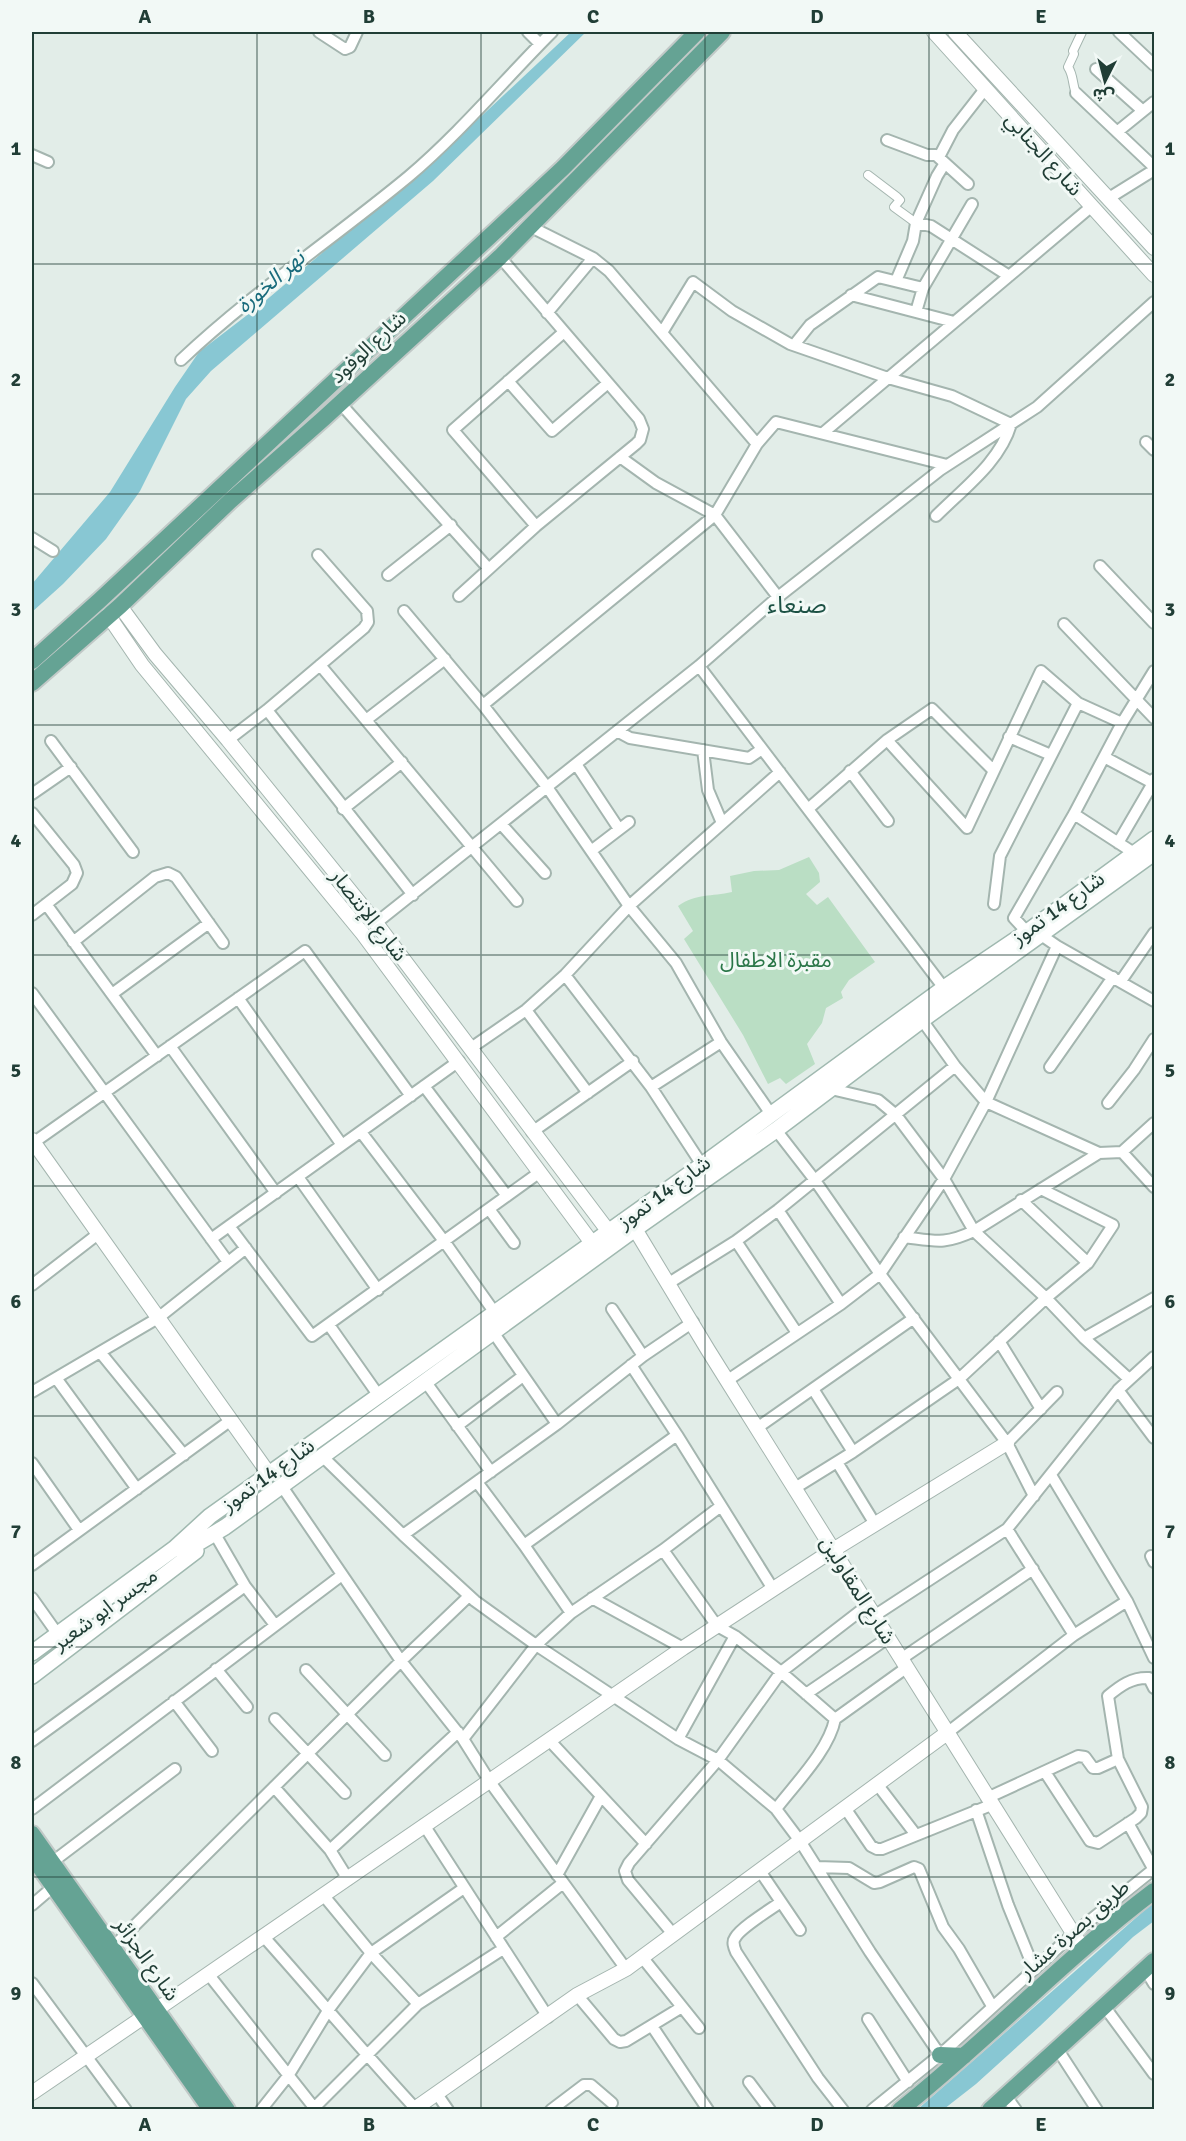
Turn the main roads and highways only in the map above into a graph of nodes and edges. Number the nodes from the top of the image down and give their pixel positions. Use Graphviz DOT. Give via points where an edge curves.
graph roads {
  1 [pos="697,32"];
  2 [pos="722,32"];
  3 [pos="32,661"];
  4 [pos="32,683"];
  5 [pos="1155,838"];
  6 [pos="1155,853"];
  7 [pos="1034,933"];
  8 [pos="210,1516"];
  9 [pos="220,1531"];
  10 [pos="177,1551"];
  11 [pos="32,1645"];
  12 [pos="32,1653"];
  13 [pos="32,1663"];
  14 [pos="32,1676"];
  15 [pos="32,1834"];
  16 [pos="32,1856"];
  17 [pos="1155,1891"];
  18 [pos="1150,1965"];
  19 [pos="151,2013"];
  20 [pos="940,2055"];
  21 [pos="964,2056"];
  22 [pos="1011,2103"];
  23 [pos="211,2109"];
  24 [pos="227,2109"];
  25 [pos="900,2109"];
  26 [pos="990,2109"];
  1 -- 3 [label="main road, شارع الوفود" via="563,168"];
  2 -- 4 [label="main road, شارع الوفود" via="500,257"];
  5 -- 7 [label="main road, شارع 14 تموز"];
  6 -- 7 [label="main road, شارع 14 تموز"];
  7 -- 8 [label="main road, شارع 14 تموز" via="944,988 702,1166"];
  7 -- 9 [label="main road, شارع 14 تموز" via="776,1130"];
  8 -- 10 [label="main road, شارع 14 تموز"];
  8 -- 11 [label="main road"];
  9 -- 10 [label="main road, شارع 14 تموز"];
  9 -- 14 [label="main road"];
  10 -- 12 [label="main road, مجسر ابو شعير"];
  10 -- 13 [label="main road, مجسر ابو شعير"];
  15 -- 19 [label="main road, شارع الجزائر" via="112,1948"];
  16 -- 19 [label="main road, شارع الجزائر"];
  17 -- 21 [label="main road, طريق بصرة عشار" via="1113,1922"];
  18 -- 22 [label="main road" via="1058,2049"];
  19 -- 23 [label="main road, شارع الجزائر"];
  19 -- 24 [label="main road, شارع الجزائر"];
  20 -- 21 [label="main road"];
  21 -- 25 [label="main road, طريق بصرة عشار"];
  22 -- 26 [label="main road"];
}
